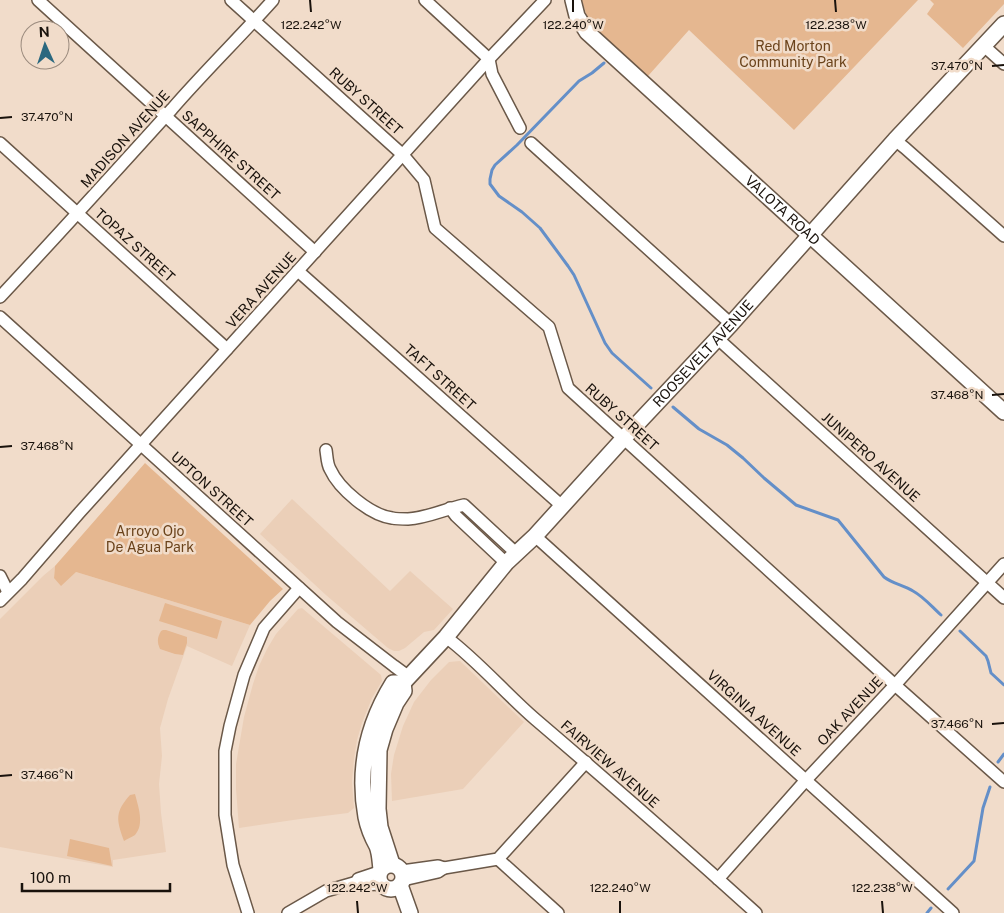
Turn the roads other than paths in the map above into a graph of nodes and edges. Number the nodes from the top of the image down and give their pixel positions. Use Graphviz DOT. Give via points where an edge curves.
graph roads {
  1 [pos="38,0"];
  2 [pos="231,0"];
  3 [pos="273,0"];
  4 [pos="425,0"];
  5 [pos="545,0"];
  6 [pos="573,0"];
  7 [pos="254,22"];
  8 [pos="1004,24"];
  9 [pos="984,46"];
  10 [pos="489,59"];
  11 [pos="1004,64"];
  12 [pos="165,116"];
  13 [pos="520,128"];
  14 [pos="895,140"];
  15 [pos="0,143"];
  16 [pos="531,143"];
  17 [pos="403,155"];
  18 [pos="78,214"];
  19 [pos="810,235"];
  20 [pos="1004,236"];
  21 [pos="315,252"];
  22 [pos="298,271"];
  23 [pos="0,297"];
  24 [pos="0,316"];
  25 [pos="731,324"];
  26 [pos="717,338"];
  27 [pos="227,349"];
  28 [pos="1004,412"];
  29 [pos="623,439"];
  30 [pos="141,445"];
  31 [pos="326,450"];
  32 [pos="562,506"];
  33 [pos="535,536"];
  34 [pos="511,558"];
  35 [pos="1004,564"];
  36 [pos="0,576"];
  37 [pos="987,583"];
  38 [pos="299,588"];
  39 [pos="8,592"];
  40 [pos="1004,598"];
  41 [pos="0,601"];
  42 [pos="446,637"];
  43 [pos="406,680"];
  44 [pos="895,685"];
  45 [pos="586,762"];
  46 [pos="806,780"];
  47 [pos="1004,782"];
  48 [pos="498,859"];
  49 [pos="391,877"];
  50 [pos="718,879"];
  51 [pos="248,913"];
  52 [pos="288,913"];
  53 [pos="401,913"];
  54 [pos="410,913"];
  55 [pos="558,913"];
  56 [pos="756,913"];
  57 [pos="953,913"];
  1 -- 12 [label="street, SAPPHIRE STREET"];
  2 -- 7 [label="street, RUBY STREET"];
  3 -- 7 [label="street, MADISON AVENUE"];
  4 -- 10 [label="street"];
  5 -- 10 [label="street, VERA AVENUE"];
  6 -- 19 [label="street, VALOTA ROAD" via="577,16 587,32"];
  7 -- 12 [label="street, MADISON AVENUE"];
  7 -- 17 [label="street, RUBY STREET"];
  8 -- 9 [label="street, ROOSEVELT AVENUE"];
  9 -- 11 [label="street"];
  9 -- 14 [label="street, ROOSEVELT AVENUE"];
  10 -- 13 [label="street" via="492,74"];
  10 -- 17 [label="street, VERA AVENUE"];
  12 -- 18 [label="street, MADISON AVENUE"];
  12 -- 21 [label="street, SAPPHIRE STREET"];
  14 -- 19 [label="street, ROOSEVELT AVENUE"];
  14 -- 20 [label="street"];
  15 -- 18 [label="street, TOPAZ STREET"];
  16 -- 25 [label="street"];
  17 -- 21 [label="street, VERA AVENUE"];
  17 -- 29 [label="street, RUBY STREET" via="424,180 435,228 549,327 568,388"];
  18 -- 23 [label="street, MADISON AVENUE"];
  18 -- 27 [label="street, TOPAZ STREET"];
  19 -- 25 [label="street, ROOSEVELT AVENUE"];
  19 -- 28 [label="street, VALOTA ROAD"];
  21 -- 22 [label="street, VERA AVENUE"];
  22 -- 27 [label="street, VERA AVENUE"];
  22 -- 32 [label="street, TAFT STREET"];
  24 -- 30 [label="street, UPTON STREET"];
  25 -- 26 [label="street, ROOSEVELT AVENUE"];
  26 -- 29 [label="street, ROOSEVELT AVENUE"];
  26 -- 37 [label="street, JUNIPERO AVENUE"];
  27 -- 30 [label="street, VERA AVENUE"];
  29 -- 32 [label="street, ROOSEVELT AVENUE"];
  29 -- 44 [label="street, RUBY STREET"];
  30 -- 38 [label="street, UPTON STREET"];
  30 -- 39 [label="street, VERA AVENUE"];
  31 -- 34 [label="street" via="328,467 335,479 370,510 390,518 409,519 464,505"];
  32 -- 33 [label="street, ROOSEVELT AVENUE"];
  33 -- 34 [label="street, ROOSEVELT AVENUE"];
  33 -- 46 [label="street, VIRGINIA AVENUE"];
  34 -- 42 [label="street, ROOSEVELT AVENUE"];
  35 -- 37 [label="street, OAK AVENUE"];
  36 -- 39 [label="street"];
  37 -- 40 [label="street, JUNIPERO AVENUE"];
  37 -- 44 [label="street, OAK AVENUE"];
  38 -- 43 [label="street, UPTON STREET" via="394,666"];
  38 -- 51 [label="street" via="264,628 239,690 225,751 225,815 233,865"];
  39 -- 41 [label="street, VERA AVENUE"];
  42 -- 43 [label="street, ROOSEVELT AVENUE"];
  42 -- 45 [label="street, FAIRVIEW AVENUE"];
  43 -- 49 [label="street, ROOSEVELT AVENUE" via="379,750 378,809"];
  44 -- 46 [label="street, OAK AVENUE"];
  44 -- 47 [label="street, RUBY STREET"];
  45 -- 48 [label="street"];
  45 -- 50 [label="street, FAIRVIEW AVENUE"];
  46 -- 50 [label="street, OAK AVENUE"];
  46 -- 57 [label="street, VIRGINIA AVENUE"];
  48 -- 49 [label="street" via="444,868 438,866"];
  48 -- 55 [label="street"];
  49 -- 52 [label="street" via="358,879"];
  49 -- 53 [label="street, ROOSEVELT AVENUE"];
  49 -- 54 [label="street, ROOSEVELT AVENUE"];
  50 -- 56 [label="street, FAIRVIEW AVENUE"];
}
